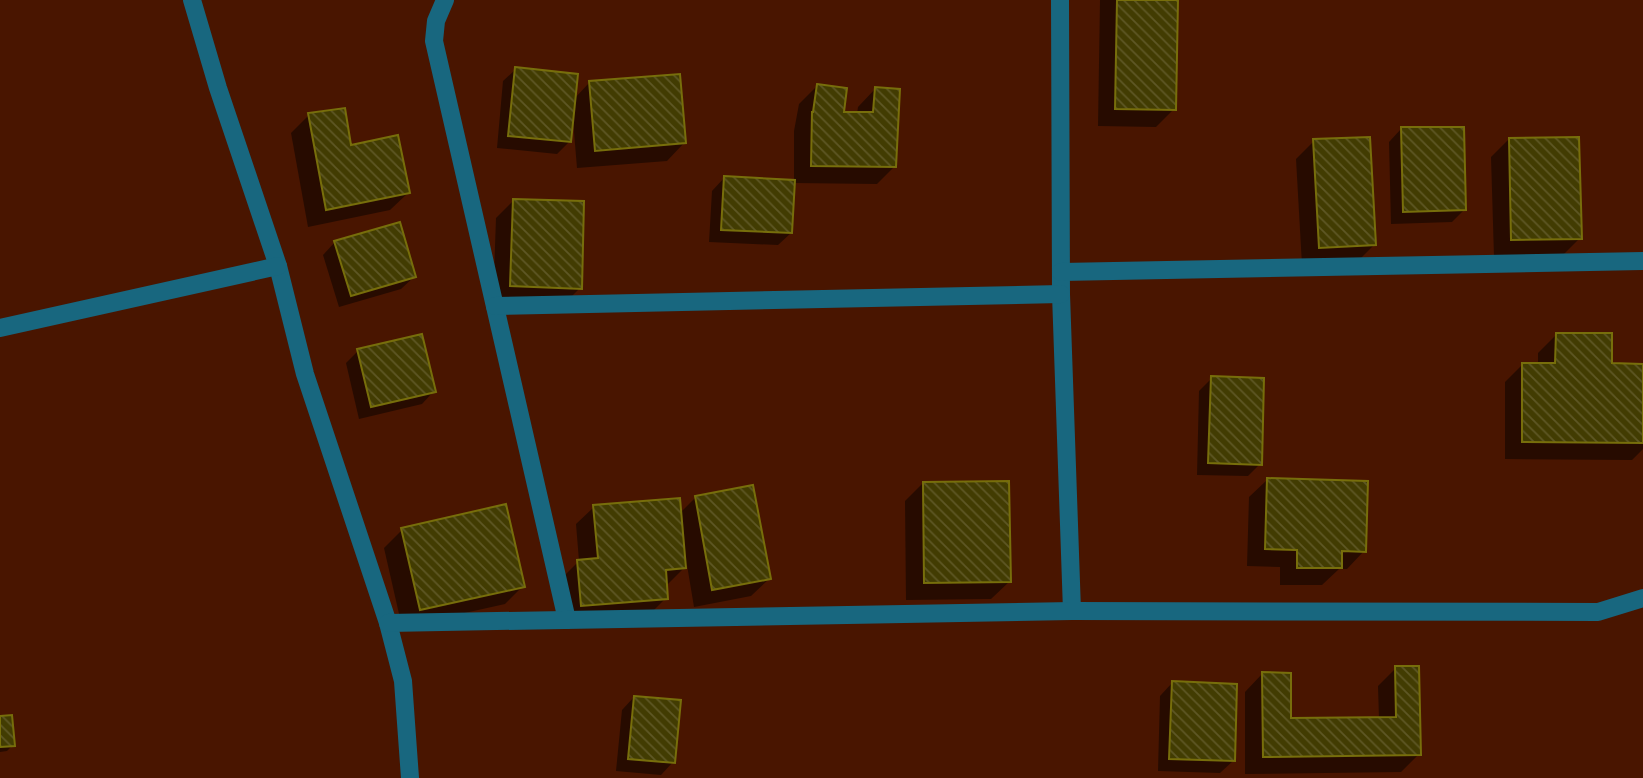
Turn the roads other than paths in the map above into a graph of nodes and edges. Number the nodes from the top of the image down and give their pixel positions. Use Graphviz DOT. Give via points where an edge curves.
graph roads {
  1 [pos="192,0"];
  2 [pos="445,0"];
  3 [pos="1060,0"];
  4 [pos="1643,261"];
  5 [pos="278,266"];
  6 [pos="1061,272"];
  7 [pos="1061,294"];
  8 [pos="495,306"];
  9 [pos="0,328"];
  10 [pos="1643,598"];
  11 [pos="1072,611"];
  12 [pos="567,620"];
  13 [pos="387,623"];
  14 [pos="410,778"];
  1 -- 5 [label="street"];
  2 -- 8 [label="street" via="436,21 435,41"];
  3 -- 6 [label="street"];
  4 -- 6 [label="street"];
  5 -- 9 [label="street"];
  5 -- 13 [label="street" via="305,374"];
  6 -- 7 [label="street"];
  7 -- 8 [label="street"];
  7 -- 11 [label="street"];
  8 -- 12 [label="street"];
  10 -- 11 [label="street" via="1598,612"];
  11 -- 12 [label="street"];
  12 -- 13 [label="street"];
  13 -- 14 [label="street" via="403,681"];
}
